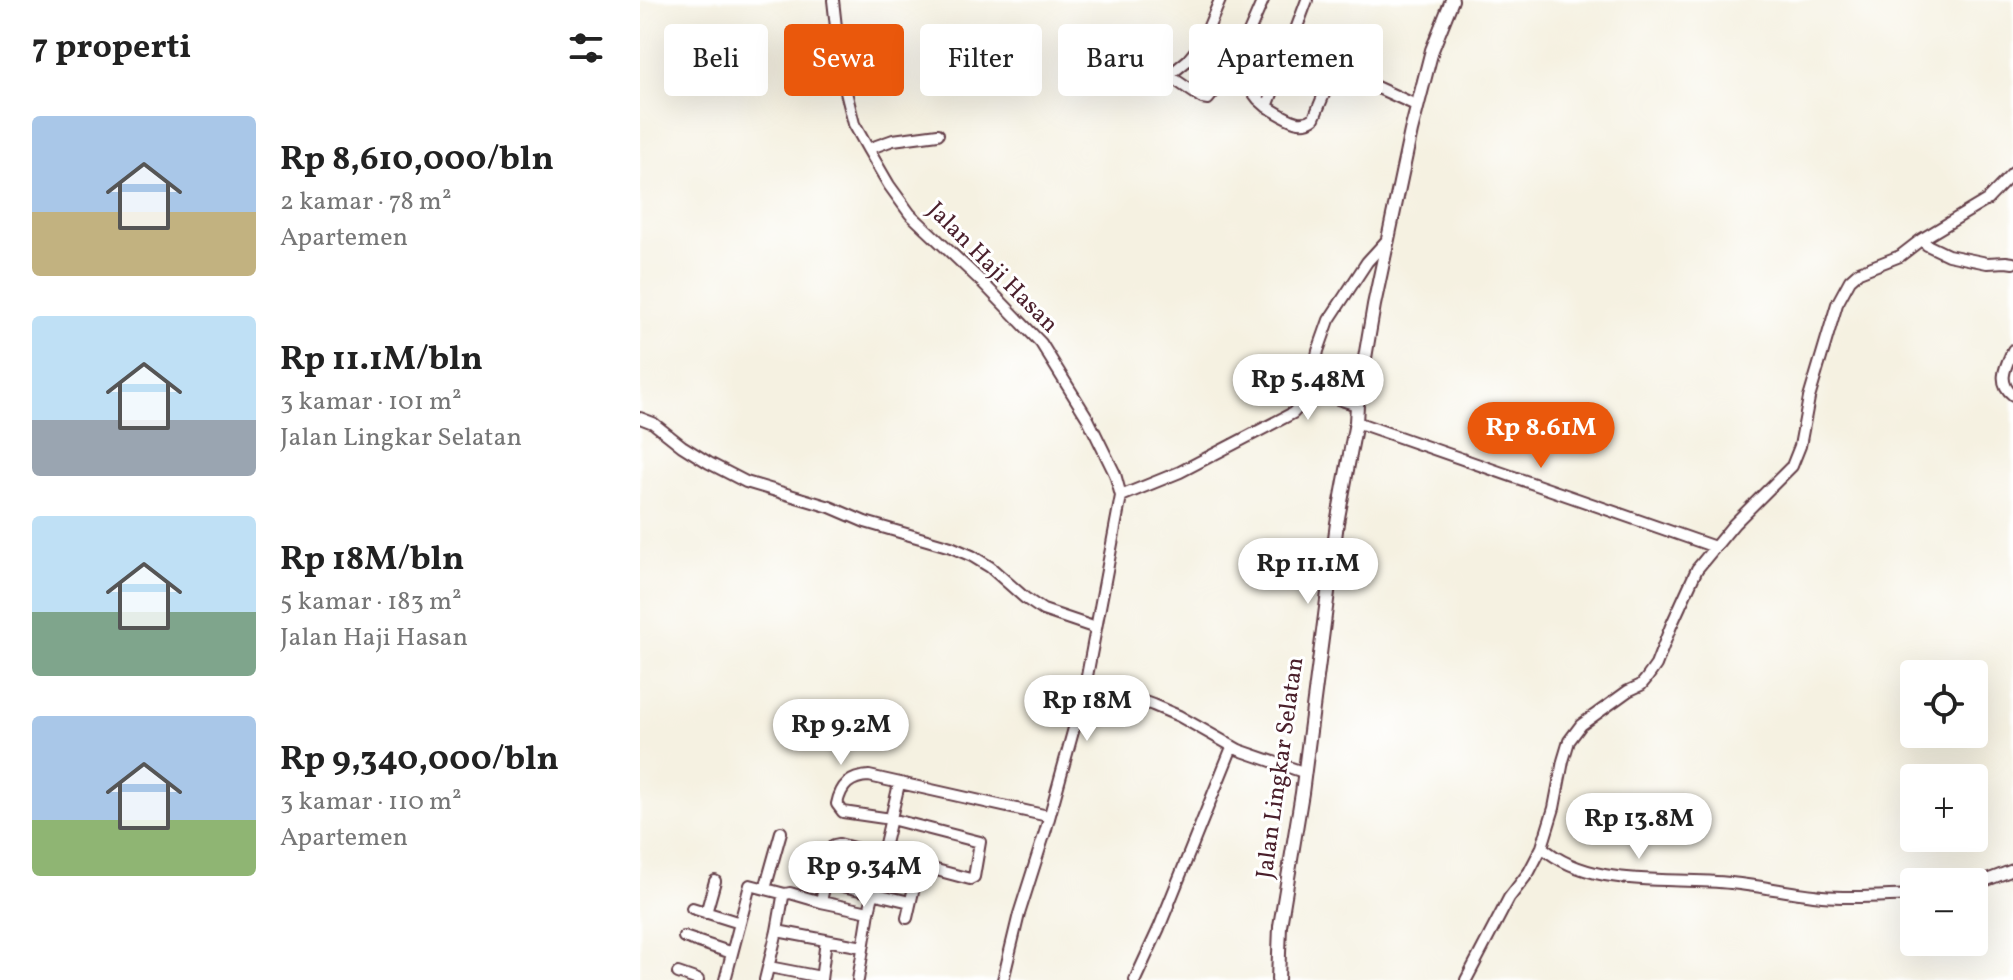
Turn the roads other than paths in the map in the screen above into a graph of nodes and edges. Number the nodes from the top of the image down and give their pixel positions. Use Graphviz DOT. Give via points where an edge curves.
graph roads {
  1 [pos="833,0"];
  2 [pos="1220,0"];
  3 [pos="1263,0"];
  4 [pos="1307,0"];
  5 [pos="1452,0"];
  6 [pos="1210,24"];
  7 [pos="1253,24"];
  8 [pos="1298,24"];
  9 [pos="1189,59"];
  10 [pos="1189,89"];
  11 [pos="1383,90"];
  12 [pos="1256,96"];
  13 [pos="1271,96"];
  14 [pos="1323,96"];
  15 [pos="1418,106"];
  16 [pos="1267,107"];
  17 [pos="938,134"];
  18 [pos="868,149"];
  19 [pos="2013,173"];
  20 [pos="1389,237"];
  21 [pos="1922,239"];
  22 [pos="2013,263"];
  23 [pos="2013,350"];
  24 [pos="1310,390"];
  25 [pos="2013,395"];
  26 [pos="1357,405"];
  27 [pos="640,418"];
  28 [pos="1356,422"];
  29 [pos="1121,496"];
  30 [pos="1715,547"];
  31 [pos="1096,628"];
  32 [pos="1086,681"];
  33 [pos="1232,747"];
  34 [pos="1303,772"];
  35 [pos="899,784"];
  36 [pos="1048,816"];
  37 [pos="891,819"];
  38 [pos="781,832"];
  39 [pos="1542,847"];
  40 [pos="882,856"];
  41 [pos="919,865"];
  42 [pos="2013,870"];
  43 [pos="1988,880"];
  44 [pos="715,881"];
  45 [pos="826,882"];
  46 [pos="765,889"];
  47 [pos="873,893"];
  48 [pos="785,894"];
  49 [pos="1900,896"];
  50 [pos="821,902"];
  51 [pos="910,902"];
  52 [pos="692,908"];
  53 [pos="869,912"];
  54 [pos="706,913"];
  55 [pos="907,918"];
  56 [pos="740,923"];
  57 [pos="777,931"];
  58 [pos="684,937"];
  59 [pos="826,940"];
  60 [pos="863,947"];
  61 [pos="732,953"];
  62 [pos="769,967"];
  63 [pos="678,973"];
  64 [pos="821,979"];
  65 [pos="698,980"];
  66 [pos="725,980"];
  67 [pos="765,980"];
  68 [pos="858,980"];
  69 [pos="1003,980"];
  70 [pos="1135,980"];
  71 [pos="1278,980"];
  72 [pos="1466,980"];
  1 -- 18 [label="street, Jalan Haji Hasan" via="841,72 854,124"];
  2 -- 6 [label="street"];
  3 -- 7 [label="street"];
  4 -- 8 [label="street"];
  5 -- 15 [label="street, Jalan Lingkar Selatan"];
  9 -- 10 [label="street" via="1171,74"];
  11 -- 15 [label="street"];
  12 -- 16 [label="street"];
  13 -- 16 [label="street"];
  14 -- 16 [label="street" via="1314,118 1300,124"];
  15 -- 20 [label="street, Jalan Lingkar Selatan"];
  17 -- 18 [label="street"];
  18 -- 29 [label="street, Jalan Haji Hasan" via="910,214 1041,343 1088,419"];
  19 -- 21 [label="street" via="1987,200"];
  20 -- 24 [label="street" via="1329,320"];
  20 -- 26 [label="street, Jalan Lingkar Selatan"];
  21 -- 22 [label="street" via="1948,255"];
  21 -- 30 [label="street" via="1850,280 1837,304 1792,466"];
  23 -- 25 [label="street" via="2002,380"];
  24 -- 26 [label="street"];
  24 -- 29 [label="street" via="1293,413 1180,472"];
  26 -- 28 [label="street, Jalan Lingkar Selatan"];
  27 -- 31 [label="street" via="746,482 951,547 990,567 1043,610"];
  28 -- 30 [label="street"];
  28 -- 34 [label="street, Jalan Lingkar Selatan"];
  29 -- 31 [label="street"];
  30 -- 39 [label="street" via="1697,569 1646,679 1581,725 1569,741"];
  31 -- 32 [label="street"];
  32 -- 33 [label="street" via="1179,716"];
  32 -- 36 [label="street"];
  33 -- 34 [label="street"];
  33 -- 70 [label="street"];
  34 -- 71 [label="street, Jalan Lingkar Selatan" via="1280,926"];
  35 -- 36 [label="street"];
  35 -- 37 [label="street"];
  35 -- 37 [label="street" via="856,777 839,793 837,804 843,812"];
  36 -- 69 [label="street"];
  37 -- 40 [label="street"];
  37 -- 41 [label="street" via="980,842 970,879"];
  38 -- 46 [label="street"];
  39 -- 49 [label="street" via="1590,871 1624,877 1729,882 1837,897"];
  39 -- 72 [label="street"];
  40 -- 41 [label="street"];
  40 -- 45 [label="street" via="834,845"];
  40 -- 47 [label="street"];
  41 -- 51 [label="street"];
  42 -- 43 [label="street"];
  44 -- 54 [label="street"];
  45 -- 47 [label="street"];
  45 -- 50 [label="street"];
  46 -- 48 [label="street"];
  46 -- 56 [label="street" via="750,885"];
  47 -- 51 [label="street"];
  47 -- 53 [label="street"];
  48 -- 50 [label="street"];
  48 -- 57 [label="street"];
  50 -- 53 [label="street"];
  51 -- 55 [label="street"];
  52 -- 54 [label="street"];
  53 -- 60 [label="street"];
  54 -- 56 [label="street"];
  56 -- 61 [label="street"];
  57 -- 59 [label="street"];
  57 -- 62 [label="street"];
  58 -- 61 [label="street"];
  59 -- 60 [label="street"];
  59 -- 64 [label="street"];
  60 -- 68 [label="street"];
  61 -- 66 [label="street"];
  62 -- 64 [label="street"];
  62 -- 67 [label="street"];
  63 -- 65 [label="street"];
}
